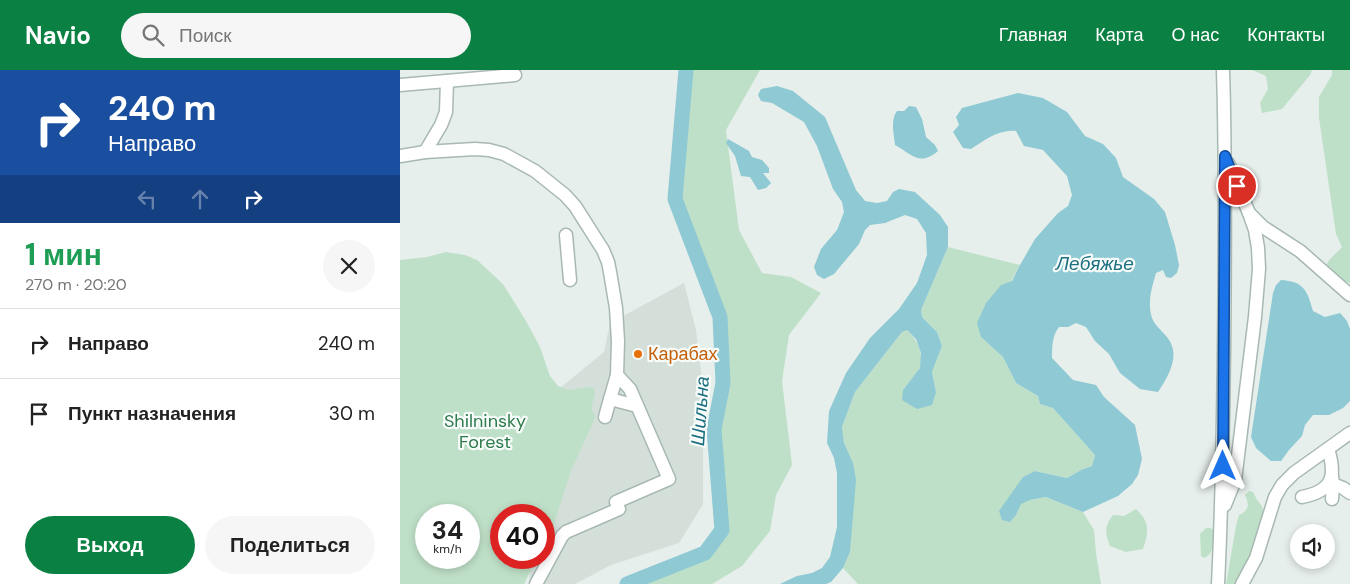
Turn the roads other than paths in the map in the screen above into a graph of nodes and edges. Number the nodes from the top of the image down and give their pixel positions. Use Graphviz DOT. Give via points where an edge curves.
graph roads {
  1 [pos="1223,70"];
  2 [pos="515,75"];
  3 [pos="447,81"];
  4 [pos="400,85"];
  5 [pos="425,152"];
  6 [pos="400,156"];
  7 [pos="1225,156"];
  8 [pos="1248,213"];
  9 [pos="566,235"];
  10 [pos="570,280"];
  11 [pos="1350,295"];
  12 [pos="617,375"];
  13 [pos="610,399"];
  14 [pos="637,406"];
  15 [pos="605,417"];
  16 [pos="1350,433"];
  17 [pos="1328,450"];
  18 [pos="1333,480"];
  19 [pos="1350,493"];
  20 [pos="1302,497"];
  21 [pos="1332,499"];
  22 [pos="1222,512"];
  23 [pos="536,584"];
  24 [pos="1218,584"];
  25 [pos="1242,584"];
  1 -- 7 [label="street"];
  2 -- 3 [label="street"];
  3 -- 4 [label="street"];
  3 -- 5 [label="street" via="446,112"];
  5 -- 6 [label="street"];
  5 -- 12 [label="street" via="475,149 504,154 535,171 575,206 608,262 618,326"];
  7 -- 8 [label="street"];
  7 -- 22 [label="street"];
  8 -- 11 [label="street" via="1300,251"];
  8 -- 22 [label="street" via="1258,248 1256,307 1235,480"];
  9 -- 10 [label="street"];
  12 -- 13 [label="street"];
  12 -- 14 [label="street" via="630,389"];
  13 -- 14 [label="street"];
  13 -- 15 [label="street"];
  14 -- 23 [label="street" via="669,479 616,502 619,509 566,532"];
  16 -- 17 [label="street"];
  17 -- 18 [label="street"];
  17 -- 25 [label="street" via="1282,485 1275,497 1256,558"];
  18 -- 19 [label="street"];
  18 -- 20 [label="street" via="1320,491"];
  18 -- 21 [label="street"];
  22 -- 24 [label="street"];
}
